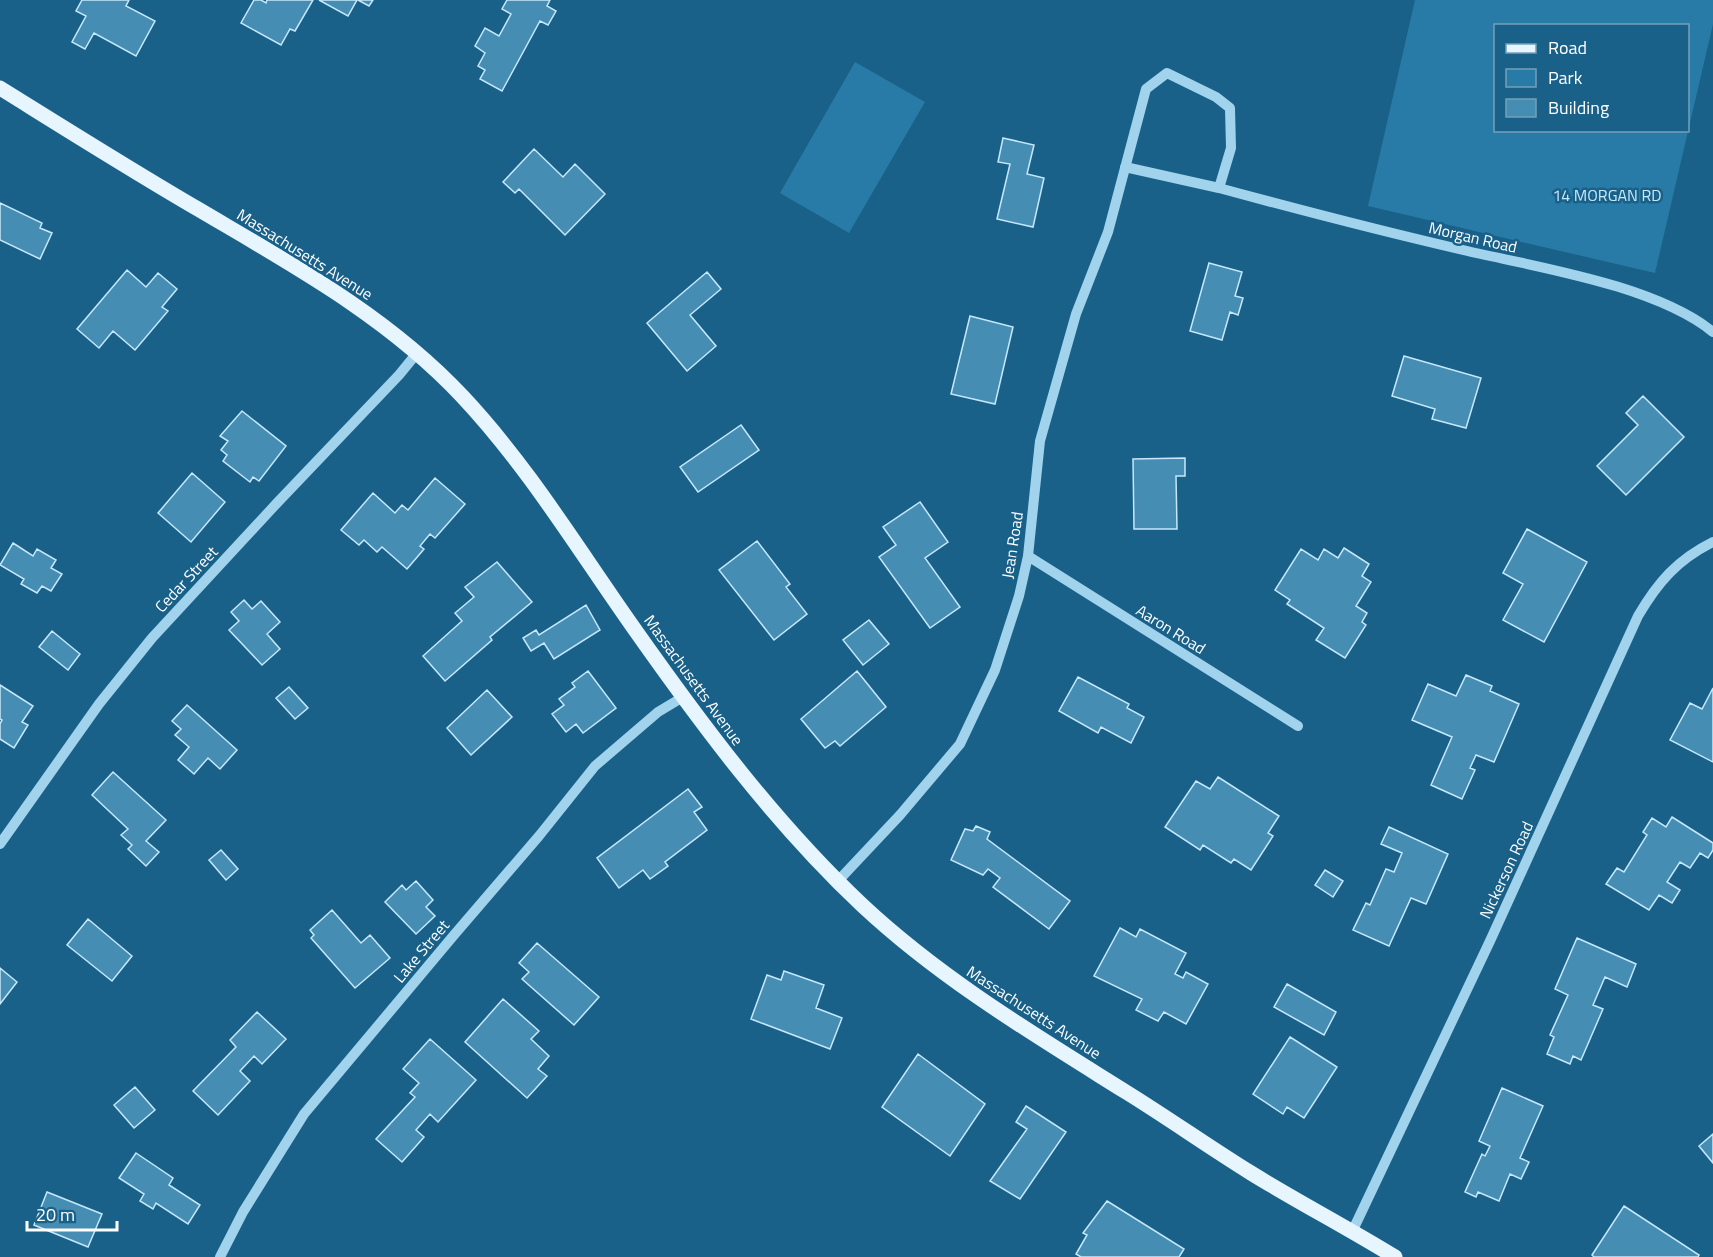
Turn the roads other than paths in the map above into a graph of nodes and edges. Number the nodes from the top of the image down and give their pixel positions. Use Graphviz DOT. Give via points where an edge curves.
graph roads {
  1 [pos="0,88"];
  2 [pos="1125,167"];
  3 [pos="1219,188"];
  4 [pos="1713,332"];
  5 [pos="417,353"];
  6 [pos="1713,542"];
  7 [pos="1028,556"];
  8 [pos="683,697"];
  9 [pos="1298,726"];
  10 [pos="0,844"];
  11 [pos="837,882"];
  12 [pos="1352,1232"];
  13 [pos="220,1257"];
  14 [pos="1395,1257"];
  1 -- 5 [label="main road, Massachusetts Avenue" via="354,303"];
  2 -- 3 [label="street"];
  2 -- 3 [label="street, Jean Road" via="1146,89 1167,73 1230,108 1231,148"];
  2 -- 7 [label="street, Jean Road" via="1108,232 1076,314 1040,441"];
  3 -- 4 [label="street, Morgan Road" via="1352,224 1596,281 1679,310"];
  5 -- 8 [label="main road, Massachusetts Avenue" via="495,433"];
  5 -- 10 [label="street, Cedar Street" via="152,638 99,704"];
  6 -- 12 [label="street, Nickerson Road" via="1674,567 1638,616"];
  7 -- 9 [label="street, Aaron Road"];
  7 -- 11 [label="street, Jean Road" via="995,670 960,744"];
  8 -- 11 [label="main road, Massachusetts Avenue" via="735,767"];
  8 -- 13 [label="street, Lake Street" via="658,712 595,766 304,1114"];
  11 -- 12 [label="main road, Massachusetts Avenue" via="934,966 1039,1038 1249,1172"];
  12 -- 14 [label="main road, Massachusetts Avenue"];
}
